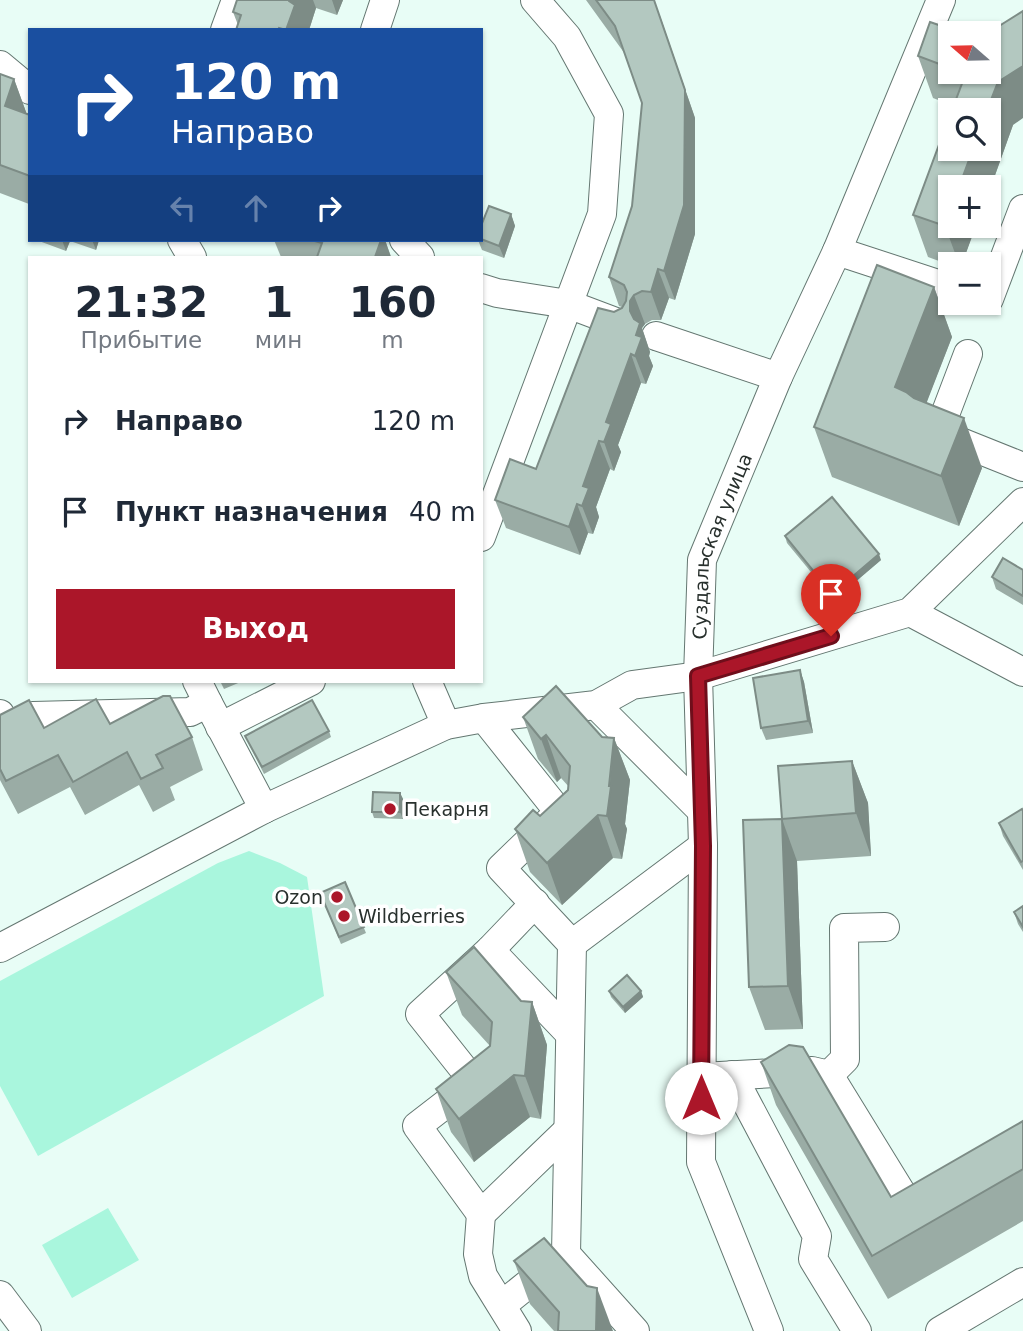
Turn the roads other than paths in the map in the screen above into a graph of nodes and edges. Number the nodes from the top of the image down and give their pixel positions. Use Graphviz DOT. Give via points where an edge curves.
graph roads {
  1 [pos="236,0"];
  2 [pos="385,0"];
  3 [pos="535,0"];
  4 [pos="940,0"];
  5 [pos="226,28"];
  6 [pos="376,28"];
  7 [pos="0,65"];
  8 [pos="28,88"];
  9 [pos="1023,209"];
  10 [pos="406,242"];
  11 [pos="837,251"];
  12 [pos="419,256"];
  13 [pos="1001,267"];
  14 [pos="938,284"];
  15 [pos="483,289"];
  16 [pos="568,304"];
  17 [pos="621,324"];
  18 [pos="656,336"];
  19 [pos="968,354"];
  20 [pos="778,377"];
  21 [pos="1023,467"];
  22 [pos="1023,502"];
  23 [pos="483,532"];
  24 [pos="910,612"];
  25 [pos="1023,672"];
  26 [pos="698,676"];
  27 [pos="302,683"];
  28 [pos="429,683"];
  29 [pos="208,704"];
  30 [pos="596,705"];
  31 [pos="484,718"];
  32 [pos="2,725"];
  33 [pos="446,725"];
  34 [pos="264,810"];
  35 [pos="702,811"];
  36 [pos="703,846"];
  37 [pos="535,903"];
  38 [pos="885,928"];
  39 [pos="572,944"];
  40 [pos="0,948"];
  41 [pos="490,950"];
  42 [pos="569,1033"];
  43 [pos="733,1075"];
  44 [pos="829,1075"];
  45 [pos="702,1077"];
  46 [pos="566,1132"];
  47 [pos="948,1184"];
  48 [pos="481,1214"];
  49 [pos="566,1254"];
  50 [pos="1023,1282"];
  51 [pos="0,1295"];
  52 [pos="502,1305"];
  53 [pos="27,1331"];
  54 [pos="517,1331"];
  55 [pos="635,1331"];
  56 [pos="769,1331"];
  57 [pos="857,1331"];
  58 [pos="940,1331"];
  1 -- 5 [label="street"];
  2 -- 6 [label="street"];
  3 -- 16 [label="street" via="567,37 609,114 602,214"];
  4 -- 11 [label="street, Суздальская улица"];
  7 -- 8 [label="street"];
  9 -- 13 [label="street"];
  10 -- 12 [label="street"];
  11 -- 14 [label="street"];
  11 -- 20 [label="street, Суздальская улица"];
  15 -- 16 [label="street"];
  16 -- 17 [label="street"];
  16 -- 23 [label="street"];
  18 -- 20 [label="street"];
  19 -- 21 [label="street" via="938,433"];
  20 -- 26 [label="street, Суздальская улица" via="702,560"];
  22 -- 24 [label="street"];
  24 -- 25 [label="street"];
  24 -- 26 [label="street"];
  26 -- 30 [label="street" via="632,685"];
  26 -- 35 [label="street, Суздальская улица"];
  27 -- 29 [label="street"];
  28 -- 33 [label="street"];
  29 -- 32 [label="street" via="190,712 33,716"];
  29 -- 34 [label="street"];
  30 -- 31 [label="street"];
  30 -- 35 [label="street"];
  31 -- 33 [label="street"];
  31 -- 37 [label="street" via="559,812 501,868"];
  33 -- 34 [label="street"];
  34 -- 40 [label="street"];
  35 -- 36 [label="street, Суздальская улица"];
  36 -- 39 [label="street"];
  36 -- 45 [label="street, Суздальская улица"];
  37 -- 39 [label="street"];
  37 -- 41 [label="street"];
  38 -- 44 [label="street" via="844,928 845,1059"];
  39 -- 42 [label="street"];
  41 -- 42 [label="street"];
  41 -- 48 [label="street" via="420,1014 474,1082 417,1126"];
  42 -- 46 [label="street"];
  43 -- 44 [label="street" via="812,1071"];
  43 -- 45 [label="street"];
  43 -- 57 [label="street" via="817,1237 813,1259"];
  44 -- 47 [label="street" via="904,1198 916,1205"];
  45 -- 56 [label="street, Суздальская улица" via="701,1162"];
  46 -- 48 [label="street"];
  46 -- 49 [label="street"];
  48 -- 52 [label="street" via="478,1254 483,1276"];
  49 -- 52 [label="street"];
  49 -- 55 [label="street"];
  50 -- 58 [label="street"];
  51 -- 53 [label="street"];
  52 -- 54 [label="street"];
}
